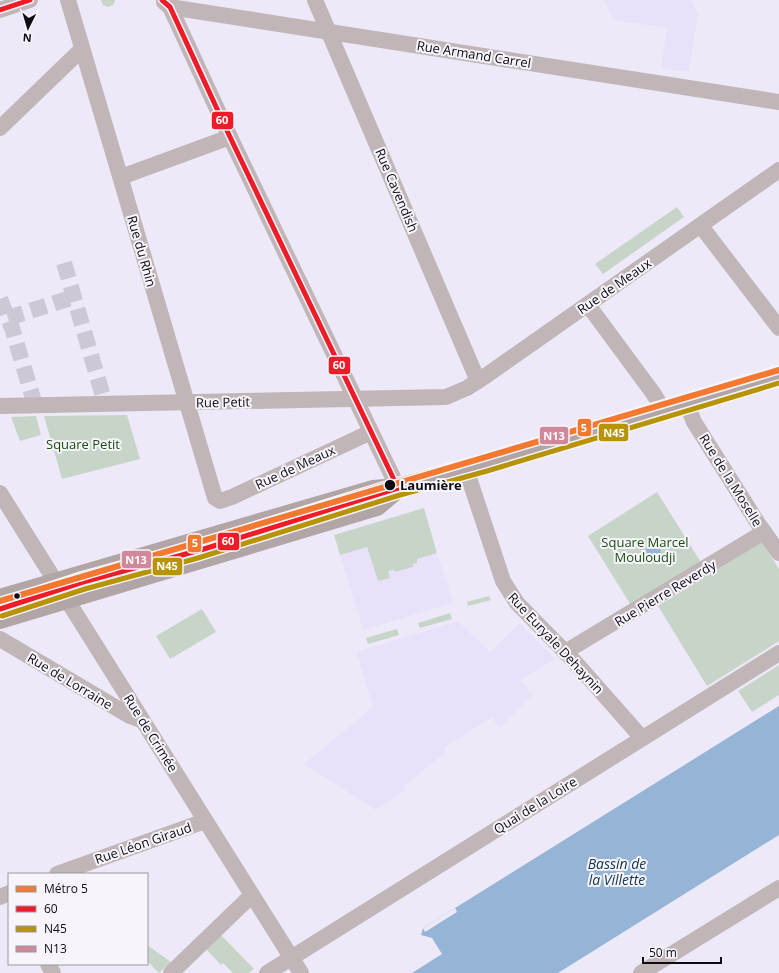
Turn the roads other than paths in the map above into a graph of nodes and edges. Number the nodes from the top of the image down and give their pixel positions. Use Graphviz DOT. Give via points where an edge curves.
graph roads {
  1 [pos="30,0"];
  2 [pos="68,0"];
  3 [pos="315,0"];
  4 [pos="167,2"];
  5 [pos="0,10"];
  6 [pos="329,31"];
  7 [pos="82,49"];
  8 [pos="779,102"];
  9 [pos="0,128"];
  10 [pos="230,137"];
  11 [pos="779,170"];
  12 [pos="121,177"];
  13 [pos="701,226"];
  14 [pos="588,305"];
  15 [pos="779,328"];
  16 [pos="779,376"];
  17 [pos="478,381"];
  18 [pos="446,397"];
  19 [pos="355,399"];
  20 [pos="186,402"];
  21 [pos="687,404"];
  22 [pos="0,406"];
  23 [pos="664,411"];
  24 [pos="371,432"];
  25 [pos="466,469"];
  26 [pos="398,488"];
  27 [pos="0,493"];
  28 [pos="218,500"];
  29 [pos="764,532"];
  30 [pos="779,553"];
  31 [pos="55,582"];
  32 [pos="66,598"];
  33 [pos="0,599"];
  34 [pos="0,619"];
  35 [pos="0,639"];
  36 [pos="565,652"];
  37 [pos="779,653"];
  38 [pos="141,720"];
  39 [pos="642,738"];
  40 [pos="205,821"];
  41 [pos="60,873"];
  42 [pos="779,888"];
  43 [pos="252,895"];
  44 [pos="292,958"];
  45 [pos="171,973"];
  46 [pos="267,973"];
  47 [pos="301,973"];
  48 [pos="642,973"];
  1 -- 5 [label="street"];
  2 -- 7 [label="street, Rue du Rhin"];
  3 -- 6 [label="street, Rue Cavendish"];
  4 -- 6 [label="street, Rue Armand Carrel"];
  4 -- 10 [label="street"];
  6 -- 8 [label="street, Rue Armand Carrel"];
  6 -- 17 [label="street, Rue Cavendish"];
  7 -- 9 [label="street"];
  7 -- 12 [label="street, Rue du Rhin"];
  10 -- 12 [label="street"];
  10 -- 19 [label="street"];
  11 -- 13 [label="street, Rue de Meaux"];
  12 -- 20 [label="street, Rue du Rhin"];
  13 -- 14 [label="street, Rue de Meaux"];
  13 -- 15 [label="street"];
  14 -- 17 [label="street, Rue de Meaux"];
  14 -- 23 [label="street"];
  16 -- 21 [label="main road"];
  17 -- 18 [label="street, Rue de Meaux"];
  18 -- 19 [label="street, Rue Petit"];
  19 -- 20 [label="street, Rue Petit"];
  19 -- 24 [label="street"];
  20 -- 22 [label="street, Rue Petit"];
  20 -- 28 [label="street, Rue du Rhin" via="213,492"];
  21 -- 23 [label="main road"];
  21 -- 29 [label="street, Rue de la Moselle" via="694,422"];
  23 -- 25 [label="main road"];
  24 -- 26 [label="street"];
  24 -- 28 [label="street, Rue de Meaux" via="232,496"];
  25 -- 26 [label="main road"];
  25 -- 36 [label="street, Rue Euryale Dehaynin" via="509,593"];
  26 -- 31 [label="main road" via="373,490"];
  26 -- 32 [label="main road" via="377,506"];
  27 -- 31 [label="street, Rue de Crimée"];
  29 -- 30 [label="street, Rue de la Moselle"];
  29 -- 36 [label="street, Rue Pierre Reverdy"];
  31 -- 32 [label="street, Rue de Crimée"];
  31 -- 33 [label="main road"];
  32 -- 34 [label="main road"];
  32 -- 38 [label="street, Rue de Crimée"];
  35 -- 38 [label="street, Rue de Lorraine" via="130,716"];
  36 -- 39 [label="street, Rue Euryale Dehaynin"];
  37 -- 39 [label="street, Quai de la Loire"];
  38 -- 40 [label="street, Rue de Crimée"];
  39 -- 44 [label="street, Quai de la Loire"];
  40 -- 41 [label="street, Rue Léon Giraud"];
  40 -- 43 [label="street, Rue de Crimée"];
  42 -- 48 [label="street"];
  43 -- 44 [label="street, Rue de Crimée"];
  43 -- 45 [label="street"];
  44 -- 46 [label="street, Quai de la Loire"];
  44 -- 47 [label="street, Rue de Crimée"];
}
